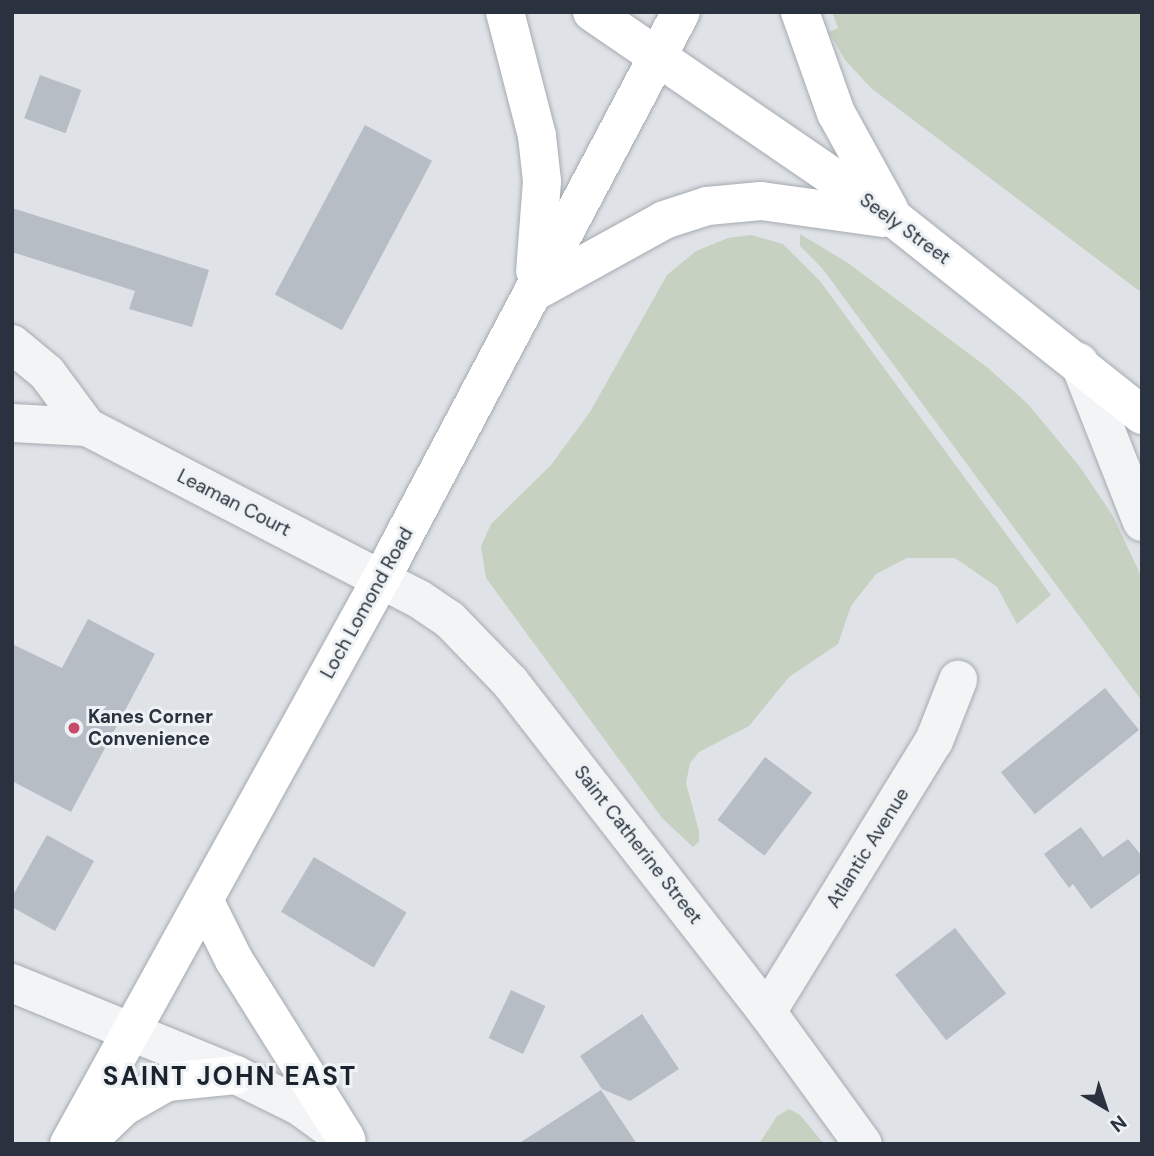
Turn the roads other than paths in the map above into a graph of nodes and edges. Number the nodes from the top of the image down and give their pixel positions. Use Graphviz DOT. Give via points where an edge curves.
graph roads {
  1 [pos="505,12"];
  2 [pos="592,12"];
  3 [pos="681,12"];
  4 [pos="800,12"];
  5 [pos="657,57"];
  6 [pos="896,220"];
  7 [pos="532,293"];
  8 [pos="12,344"];
  9 [pos="1079,362"];
  10 [pos="1142,415"];
  11 [pos="12,423"];
  12 [pos="87,427"];
  13 [pos="1142,522"];
  14 [pos="381,579"];
  15 [pos="958,680"];
  16 [pos="204,900"];
  17 [pos="12,983"];
  18 [pos="767,1012"];
  19 [pos="131,1029"];
  20 [pos="236,1075"];
  21 [pos="347,1140"];
  22 [pos="69,1144"];
  23 [pos="85,1144"];
  24 [pos="863,1144"];
  1 -- 7 [label="main road" via="526,81 542,181"];
  2 -- 5 [label="main road, Seely Street"];
  3 -- 5 [label="main road, Loch Lomond Road"];
  4 -- 6 [label="main road" via="836,113"];
  5 -- 6 [label="main road, Seely Street"];
  5 -- 7 [label="main road, Loch Lomond Road"];
  6 -- 7 [label="main road" via="761,201 707,206 664,220"];
  6 -- 9 [label="main road, Seely Street"];
  7 -- 14 [label="main road, Loch Lomond Road"];
  8 -- 12 [label="street, Leaman Court" via="47,373"];
  9 -- 10 [label="main road, Seely Street"];
  9 -- 13 [label="street"];
  11 -- 12 [label="street, Leaman Court"];
  12 -- 14 [label="street, Leaman Court"];
  14 -- 16 [label="main road, Loch Lomond Road"];
  14 -- 18 [label="street, Saint Catherine Street" via="419,599 477,644"];
  15 -- 18 [label="street, Atlantic Avenue" via="934,741"];
  16 -- 19 [label="main road, Loch Lomond Road"];
  16 -- 21 [label="main road" via="234,960"];
  17 -- 19 [label="street"];
  18 -- 24 [label="street, Saint Catherine Street"];
  19 -- 20 [label="street"];
  19 -- 22 [label="main road, Loch Lomond Road"];
  20 -- 21 [label="street" via="299,1106"];
  20 -- 23 [label="main road" via="167,1082 123,1107"];
}
